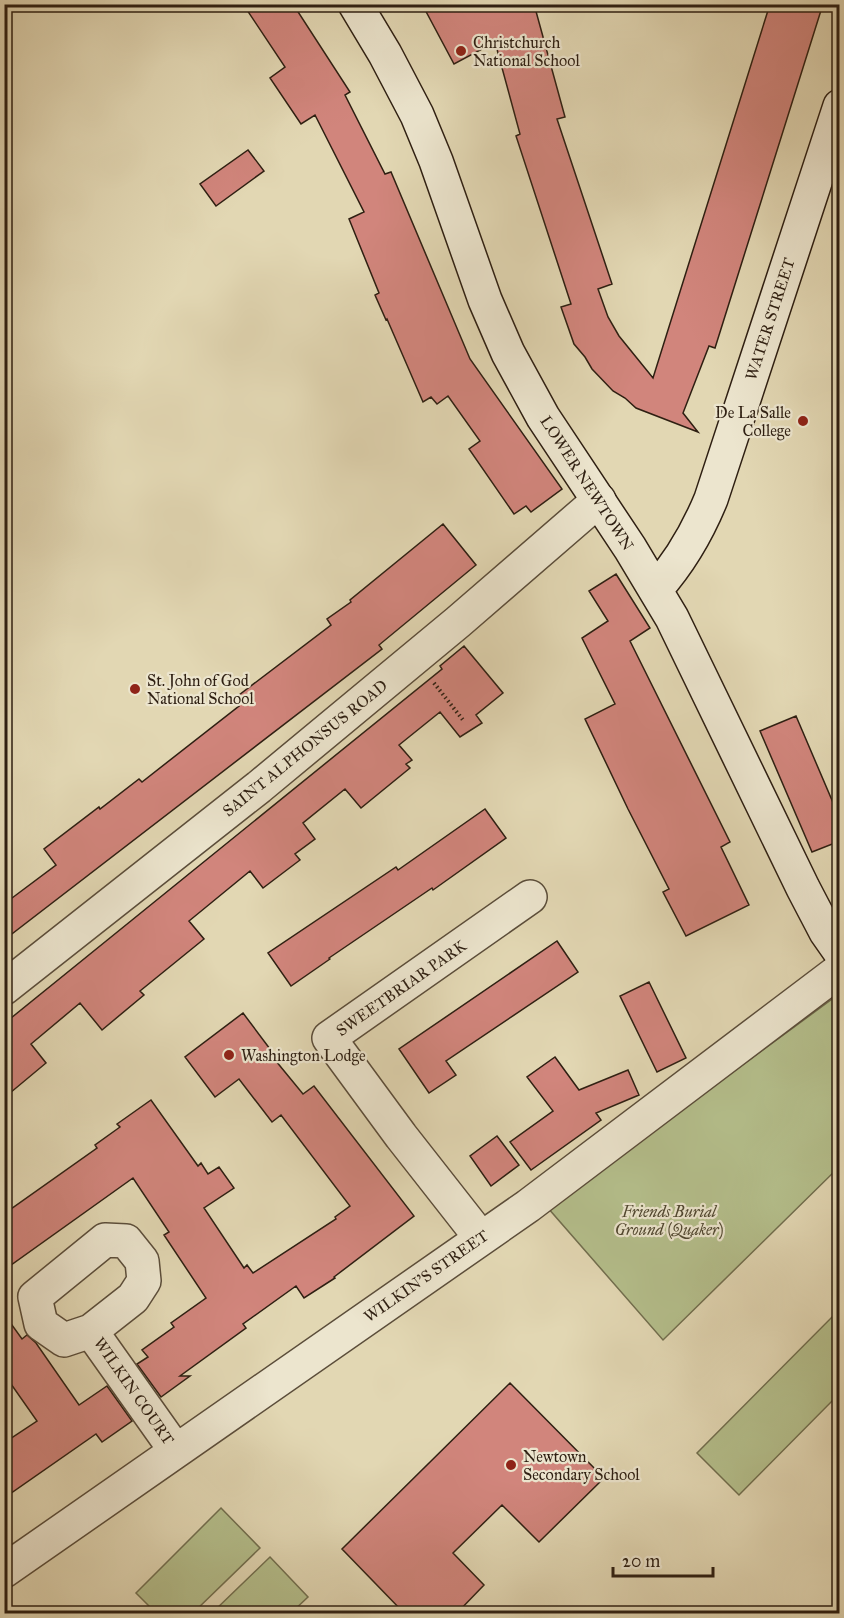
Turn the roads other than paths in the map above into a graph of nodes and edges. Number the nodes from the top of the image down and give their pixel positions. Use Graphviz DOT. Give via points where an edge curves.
graph roads {
  1 [pos="356,4"];
  2 [pos="840,106"];
  3 [pos="599,500"];
  4 [pos="656,589"];
  5 [pos="530,897"];
  6 [pos="840,952"];
  7 [pos="840,970"];
  8 [pos="4,988"];
  9 [pos="481,1238"];
  10 [pos="91,1330"];
  11 [pos="176,1451"];
  12 [pos="4,1571"];
  1 -- 3 [label="street, LOWER NEWTOWN" via="417,116 471,265 508,352 543,417"];
  2 -- 4 [label="street, WATER STREET" via="711,499 684,555"];
  3 -- 4 [label="street, LOWER NEWTOWN"];
  3 -- 8 [label="street, SAINT ALPHONSUS ROAD" via="259,787"];
  4 -- 6 [label="street, LOWER NEWTOWN" via="802,888"];
  5 -- 9 [label="street, SWEETBRIAR PARK" via="329,1038"];
  7 -- 9 [label="street, WILKIN'S STREET"];
  9 -- 11 [label="street, WILKIN'S STREET"];
  10 -- 11 [label="street, WILKIN COURT"];
  11 -- 12 [label="street, WILKIN'S STREET"];
}
